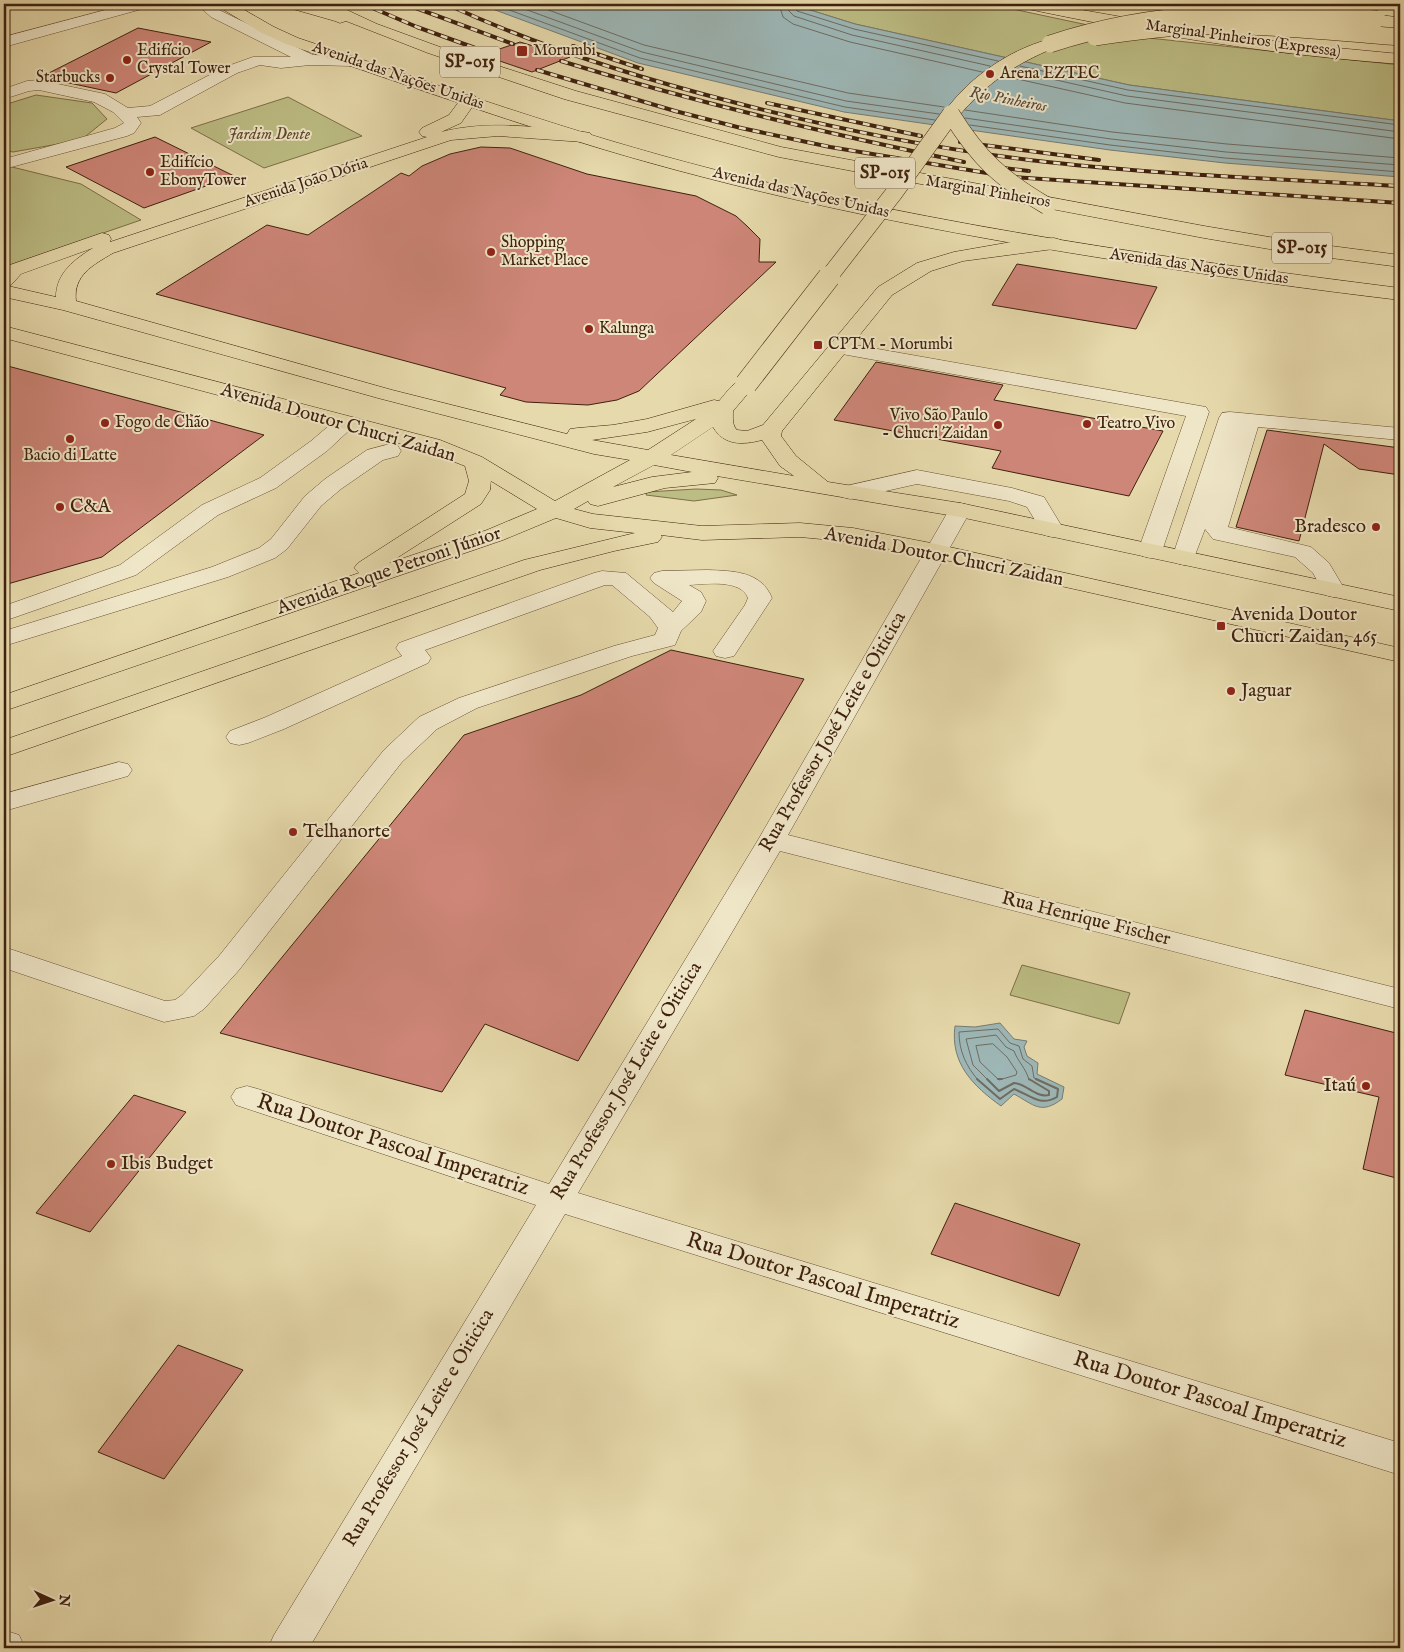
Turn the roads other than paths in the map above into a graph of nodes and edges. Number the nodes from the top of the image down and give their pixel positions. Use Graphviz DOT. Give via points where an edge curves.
graph roads {
  1 [pos="78,4"];
  2 [pos="144,4"];
  3 [pos="209,4"];
  4 [pos="224,4"];
  5 [pos="290,4"];
  6 [pos="322,4"];
  7 [pos="1028,4"];
  8 [pos="1337,4"];
  9 [pos="1400,12"];
  10 [pos="99,16"];
  11 [pos="1400,22"];
  12 [pos="371,27"];
  13 [pos="1400,37"];
  14 [pos="267,39"];
  15 [pos="4,42"];
  16 [pos="1050,44"];
  17 [pos="254,55"];
  18 [pos="1400,59"];
  19 [pos="310,60"];
  20 [pos="352,61"];
  21 [pos="281,63"];
  22 [pos="4,94"];
  23 [pos="165,95"];
  24 [pos="469,100"];
  25 [pos="193,102"];
  26 [pos="126,113"];
  27 [pos="951,114"];
  28 [pos="584,138"];
  29 [pos="4,164"];
  30 [pos="1054,244"];
  31 [pos="1400,260"];
  32 [pos="7,274"];
  33 [pos="1400,279"];
  34 [pos="68,281"];
  35 [pos="4,291"];
  36 [pos="1400,294"];
  37 [pos="67,305"];
  38 [pos="4,332"];
  39 [pos="838,348"];
  40 [pos="726,405"];
  41 [pos="1249,420"];
  42 [pos="346,423"];
  43 [pos="771,430"];
  44 [pos="544,434"];
  45 [pos="1400,434"];
  46 [pos="390,451"];
  47 [pos="652,457"];
  48 [pos="474,462"];
  49 [pos="769,479"];
  50 [pos="823,488"];
  51 [pos="850,492"];
  52 [pos="555,510"];
  53 [pos="960,510"];
  54 [pos="1052,530"];
  55 [pos="702,533"];
  56 [pos="936,551"];
  57 [pos="1150,551"];
  58 [pos="1184,558"];
  59 [pos="128,570"];
  60 [pos="201,577"];
  61 [pos="618,578"];
  62 [pos="664,578"];
  63 [pos="1334,590"];
  64 [pos="330,591"];
  65 [pos="1400,604"];
  66 [pos="4,614"];
  67 [pos="670,628"];
  68 [pos="4,639"];
  69 [pos="725,651"];
  70 [pos="1400,655"];
  71 [pos="4,703"];
  72 [pos="239,737"];
  73 [pos="4,749"];
  74 [pos="119,770"];
  75 [pos="4,803"];
  76 [pos="772,840"];
  77 [pos="4,957"];
  78 [pos="1400,999"];
  79 [pos="247,1097"];
  80 [pos="556,1199"];
  81 [pos="1400,1459"];
  82 [pos="288,1648"];
  1 -- 10 [label="street"];
  2 -- 10 [label="street"];
  3 -- 14 [label="street" via="208,7 216,14"];
  4 -- 20 [label="main road, Avenida das Nações Unidas" via="292,41"];
  5 -- 12 [label="main road"];
  6 -- 12 [label="main road, SP-015"];
  7 -- 18 [label="main road, Marginal Pinheiros (Expressa)" via="1198,36"];
  8 -- 9 [label="main road"];
  10 -- 15 [label="street"];
  11 -- 16 [label="main road, bridge" via="1293,13 1202,15 1126,22"];
  12 -- 31 [label="main road, Marginal Pinheiros / SP-015" via="570,95 779,152 1204,232"];
  13 -- 16 [label="main road, bridge" via="1212,26 1137,31"];
  14 -- 17 [label="street"];
  14 -- 19 [label="street"];
  16 -- 27 [label="main road, Avenida Roque Petroni Júnior" via="1003,65 982,79"];
  17 -- 21 [label="street"];
  17 -- 23 [label="street"];
  17 -- 26 [label="street" via="154,111"];
  19 -- 20 [label="street"];
  19 -- 21 [label="street"];
  20 -- 24 [label="main road, Avenida das Nações Unidas"];
  21 -- 25 [label="street" via="233,80"];
  22 -- 26 [label="street" via="39,85 99,98"];
  24 -- 28 [label="main road, Avenida das Nações Unidas"];
  24 -- 32 [label="main road, Avenida João Dória" via="455,119 439,128 130,229"];
  26 -- 29 [label="street" via="133,123 121,132"];
  27 -- 33 [label="main road, bridge" via="968,142 1010,183 1047,206 1104,229 1211,255 1276,266"];
  27 -- 40 [label="main road, Avenida Roque Petroni Júnior, bridge" via="894,193 746,384"];
  28 -- 30 [label="main road, Avenida das Nações Unidas" via="766,188"];
  28 -- 34 [label="main road, Avenida João Dória" via="490,130 447,136 106,250 82,264"];
  30 -- 36 [label="main road, Avenida das Nações Unidas"];
  30 -- 39 [label="main road" via="961,256 924,267 885,291"];
  32 -- 34 [label="main road" via="36,280"];
  34 -- 37 [label="main road" via="64,292"];
  35 -- 37 [label="main road"];
  37 -- 44 [label="main road" via="385,394"];
  38 -- 42 [label="main road, Avenida Doutor Chucri Zaidan"];
  39 -- 43 [label="main road"];
  39 -- 57 [label="street" via="1198,412"];
  40 -- 43 [label="main road" via="723,426 726,432 734,436 754,437"];
  40 -- 44 [label="main road" via="623,430 594,434"];
  40 -- 47 [label="main road, Avenida Roque Petroni Júnior" via="690,434"];
  41 -- 45 [label="street"];
  41 -- 58 [label="street" via="1230,418"];
  41 -- 63 [label="street" via="1216,528 1222,534 1303,552 1326,573"];
  42 -- 48 [label="main road, Avenida Doutor Chucri Zaidan" via="432,445"];
  42 -- 59 [label="street" via="268,483 210,510"];
  43 -- 50 [label="main road" via="770,436 788,461"];
  44 -- 47 [label="main road"];
  46 -- 60 [label="street" via="376,455 333,484 313,501 279,544 267,554"];
  47 -- 49 [label="main road"];
  47 -- 52 [label="main road, Avenida Roque Petroni Júnior"];
  48 -- 52 [label="main road, Avenida Doutor Chucri Zaidan"];
  48 -- 64 [label="main road" via="481,481 480,490 473,499"];
  49 -- 50 [label="main road"];
  49 -- 52 [label="main road" via="688,477 653,483"];
  50 -- 51 [label="main road"];
  51 -- 53 [label="main road"];
  51 -- 54 [label="street" via="917,477 1012,494 1036,502"];
  52 -- 55 [label="main road, Avenida Doutor Chucri Zaidan" via="590,521"];
  52 -- 64 [label="main road, Avenida Roque Petroni Júnior" via="495,535"];
  53 -- 54 [label="main road"];
  53 -- 56 [label="street, Rua Professor José Leite e Oiticica"];
  54 -- 57 [label="main road"];
  55 -- 56 [label="main road, Avenida Doutor Chucri Zaidan" via="800,530 853,535"];
  55 -- 73 [label="main road" via="639,538 532,565"];
  56 -- 70 [label="main road, Avenida Doutor Chucri Zaidan"];
  56 -- 76 [label="street, Rua Professor José Leite e Oiticica"];
  57 -- 58 [label="main road"];
  58 -- 63 [label="main road"];
  59 -- 60 [label="street"];
  59 -- 66 [label="street"];
  60 -- 68 [label="street"];
  61 -- 62 [label="street"];
  61 -- 67 [label="street" via="659,612"];
  61 -- 72 [label="street" via="602,578 408,648 419,658"];
  62 -- 67 [label="street" via="694,601"];
  62 -- 69 [label="street" via="733,579 747,582 758,591 760,598"];
  63 -- 65 [label="main road"];
  64 -- 71 [label="main road, Avenida Roque Petroni Júnior"];
  67 -- 77 [label="street" via="666,640 623,650 468,703 428,723 393,756 229,963 183,1010 164,1012"];
  74 -- 75 [label="street"];
  76 -- 78 [label="street, Rua Henrique Fischer"];
  76 -- 80 [label="street, Rua Professor José Leite e Oiticica"];
  79 -- 80 [label="street, Rua Doutor Pascoal Imperatriz"];
  80 -- 81 [label="street, Rua Doutor Pascoal Imperatriz"];
  80 -- 82 [label="street, Rua Professor José Leite e Oiticica"];
}
